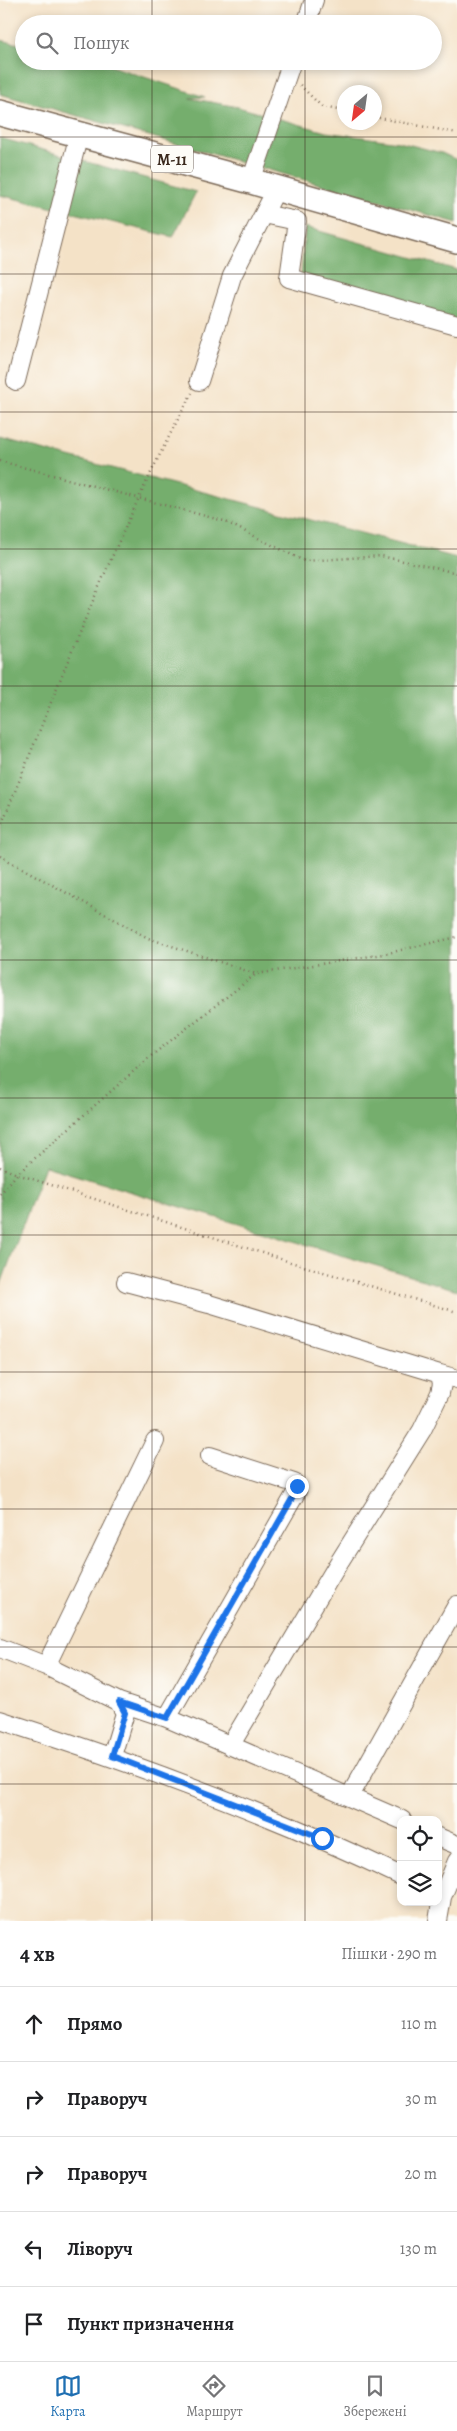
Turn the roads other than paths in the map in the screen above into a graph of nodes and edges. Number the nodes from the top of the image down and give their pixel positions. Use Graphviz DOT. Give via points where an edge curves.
graph roads {
  1 [pos="314,0"];
  2 [pos="309,15"];
  3 [pos="288,70"];
  4 [pos="0,113"];
  5 [pos="78,134"];
  6 [pos="251,181"];
  7 [pos="277,188"];
  8 [pos="264,214"];
  9 [pos="457,240"];
  10 [pos="457,325"];
  11 [pos="16,381"];
  12 [pos="199,381"];
  13 [pos="126,1282"];
  14 [pos="449,1377"];
  15 [pos="155,1441"];
  16 [pos="210,1456"];
  17 [pos="457,1605"];
  18 [pos="0,1648"];
  19 [pos="46,1666"];
  20 [pos="119,1702"];
  21 [pos="167,1718"];
  22 [pos="0,1720"];
  23 [pos="230,1746"];
  24 [pos="112,1756"];
  25 [pos="350,1796"];
  26 [pos="397,1818"];
  27 [pos="442,1839"];
  28 [pos="457,1845"];
  29 [pos="457,1861"];
  30 [pos="397,1874"];
  31 [pos="442,1892"];
  32 [pos="439,1906"];
  33 [pos="438,1921"];
  1 -- 2 [label="street"];
  3 -- 6 [label="street"];
  4 -- 5 [label="highway, М-11"];
  5 -- 6 [label="highway, М-11"];
  5 -- 11 [label="street"];
  6 -- 7 [label="highway, М-11"];
  7 -- 8 [label="street"];
  7 -- 9 [label="highway, М-11"];
  8 -- 10 [label="street" via="297,221 289,278"];
  8 -- 12 [label="street" via="232,276"];
  13 -- 14 [label="street"];
  14 -- 23 [label="street" via="442,1384 422,1430"];
  15 -- 19 [label="street"];
  16 -- 21 [label="street" via="294,1483 297,1490"];
  17 -- 25 [label="street"];
  18 -- 19 [label="street"];
  19 -- 20 [label="street"];
  20 -- 21 [label="street"];
  20 -- 24 [label="street" via="125,1713"];
  21 -- 23 [label="street"];
  22 -- 24 [label="street"];
  23 -- 25 [label="street"];
  24 -- 30 [label="street" via="322,1838"];
  25 -- 26 [label="street"];
  27 -- 28 [label="street"];
  29 -- 31 [label="street"];
  32 -- 33 [label="street"];
}
